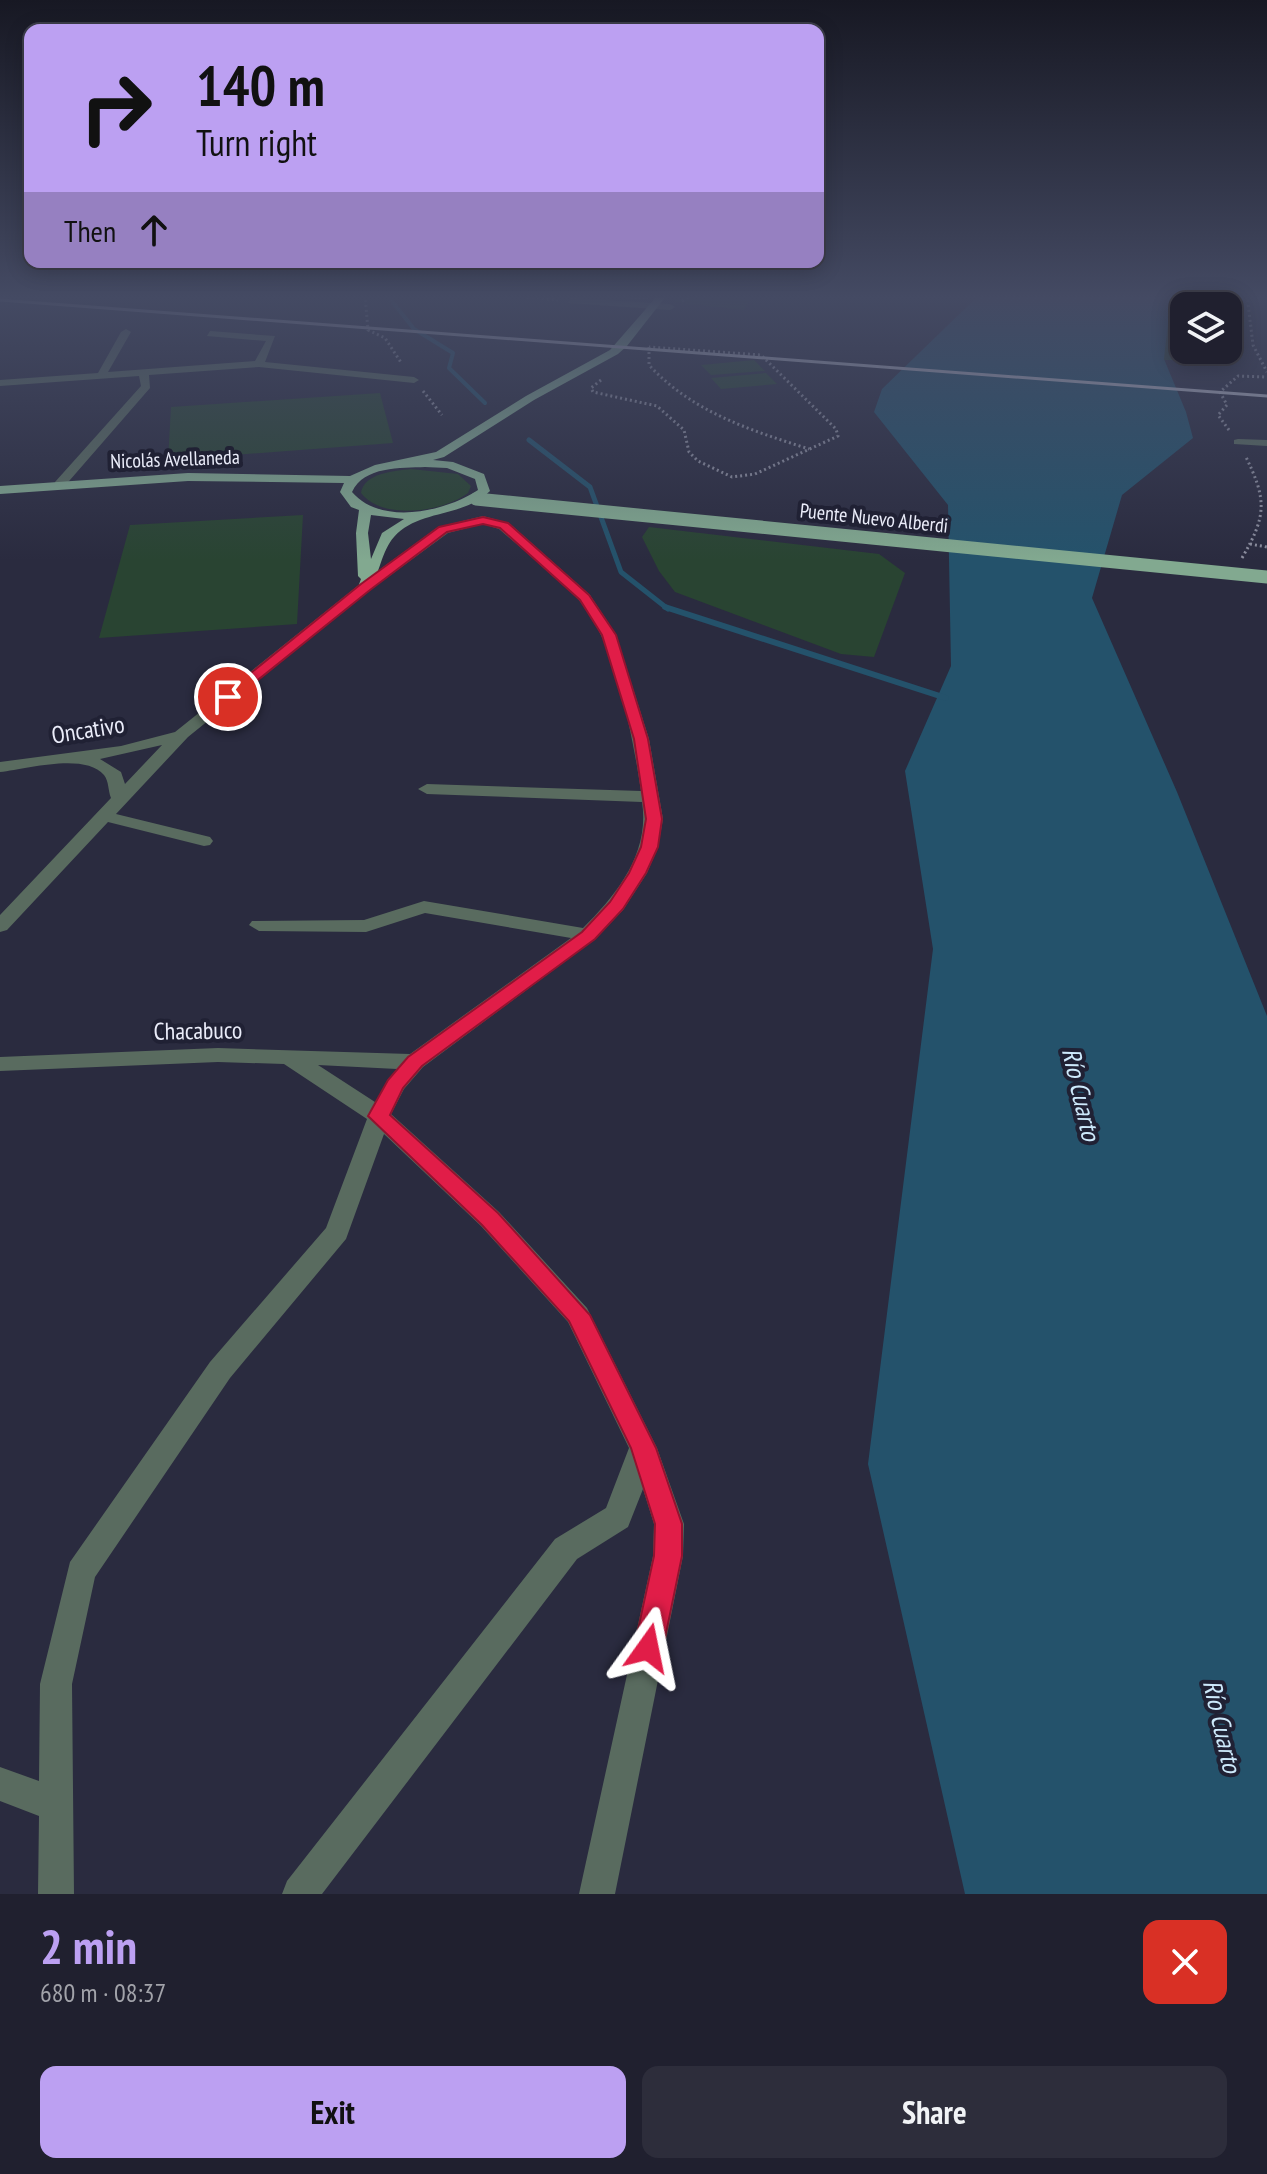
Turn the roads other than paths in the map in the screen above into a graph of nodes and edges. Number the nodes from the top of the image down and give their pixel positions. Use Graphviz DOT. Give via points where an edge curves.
graph roads {
  1 [pos="145,383"];
  2 [pos="557,383"];
  3 [pos="572,383"];
  4 [pos="1238,442"];
  5 [pos="1267,443"];
  6 [pos="468,461"];
  7 [pos="399,464"];
  8 [pos="349,483"];
  9 [pos="59,485"];
  10 [pos="0,491"];
  11 [pos="480,495"];
  12 [pos="366,509"];
  13 [pos="419,514"];
  14 [pos="1267,569"];
  15 [pos="1267,577"];
  16 [pos="365,587"];
  17 [pos="182,734"];
  18 [pos="79,757"];
  19 [pos="0,767"];
  20 [pos="427,789"];
  21 [pos="118,795"];
  22 [pos="651,797"];
  23 [pos="104,816"];
  24 [pos="204,841"];
  25 [pos="259,925"];
  26 [pos="0,926"];
  27 [pos="588,935"];
  28 [pos="289,1057"];
  29 [pos="415,1062"];
  30 [pos="0,1064"];
  31 [pos="379,1116"];
  32 [pos="643,1448"];
  33 [pos="0,1784"];
  34 [pos="56,1805"];
  35 [pos="56,1894"];
  36 [pos="300,1894"];
  37 [pos="597,1894"];
  1 -- 9 [label="street"];
  2 -- 7 [label="main road" via="440,455"];
  3 -- 6 [label="main road" via="544,399"];
  4 -- 5 [label="street"];
  6 -- 7 [label="main road"];
  6 -- 11 [label="main road" via="480,477"];
  7 -- 8 [label="main road"];
  8 -- 9 [label="main road, Nicolás Avellaneda" via="188,477"];
  8 -- 10 [label="main road, Nicolás Avellaneda"];
  8 -- 12 [label="main road" via="348,499"];
  9 -- 10 [label="main road, Nicolás Avellaneda"];
  11 -- 13 [label="main road" via="443,511"];
  11 -- 14 [label="main road, Puente Nuevo Alberdi"];
  11 -- 15 [label="main road, Puente Nuevo Alberdi, bridge"];
  12 -- 13 [label="main road"];
  12 -- 16 [label="main road"];
  13 -- 16 [label="main road" via="387,536"];
  16 -- 17 [label="street"];
  16 -- 22 [label="street" via="443,530 483,520 504,526 585,598 609,635 641,739"];
  17 -- 18 [label="street, Oncativo"];
  17 -- 23 [label="street"];
  18 -- 19 [label="street, Oncativo"];
  18 -- 21 [label="street" via="115,776"];
  20 -- 22 [label="street"];
  22 -- 27 [label="street" via="654,819 638,873"];
  23 -- 24 [label="street"];
  23 -- 26 [label="street"];
  25 -- 27 [label="street" via="366,926 424,907"];
  27 -- 29 [label="street"];
  28 -- 29 [label="street, Chacabuco"];
  28 -- 30 [label="street, Chacabuco"];
  28 -- 31 [label="street"];
  29 -- 31 [label="street"];
  31 -- 32 [label="street" via="490,1219 578,1315"];
  31 -- 34 [label="street" via="337,1232 220,1370 81,1572 56,1684"];
  32 -- 36 [label="street" via="618,1517 566,1549"];
  32 -- 37 [label="street" via="669,1524 668,1556"];
  33 -- 34 [label="street"];
  34 -- 35 [label="street"];
}
